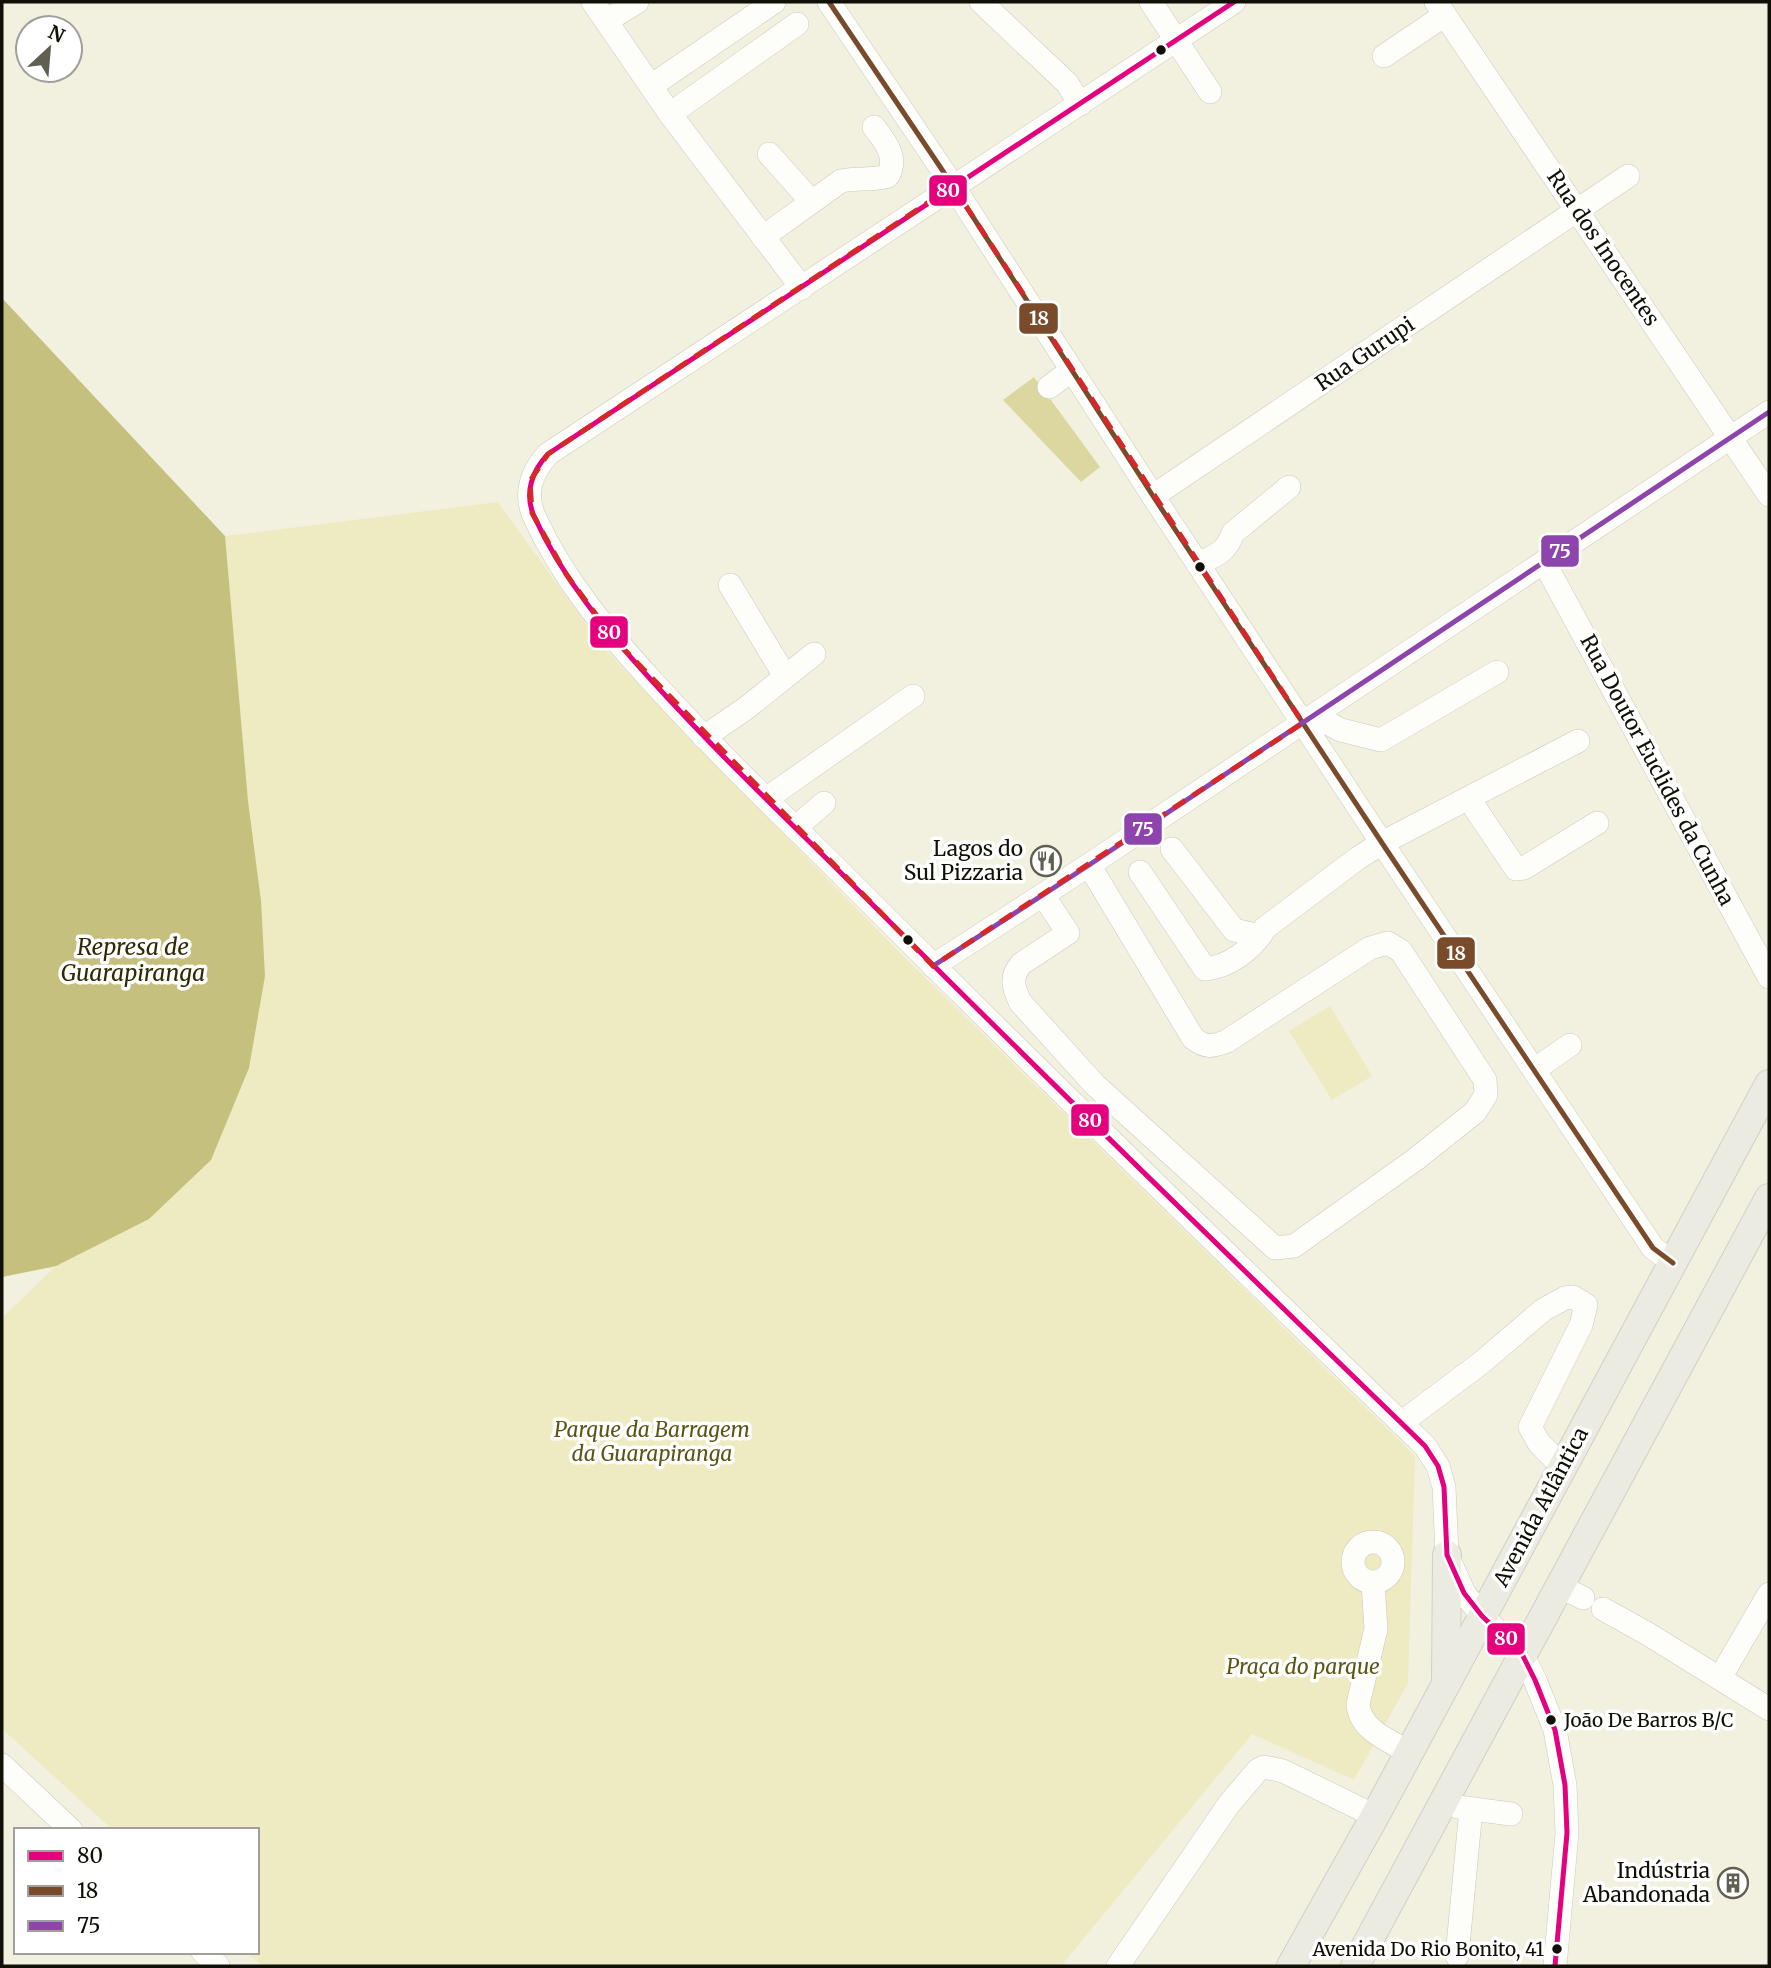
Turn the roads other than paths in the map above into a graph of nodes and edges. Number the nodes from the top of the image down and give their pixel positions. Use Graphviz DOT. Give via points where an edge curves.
graph roads {
  1 [pos="593,2"];
  2 [pos="637,2"];
  3 [pos="774,2"];
  4 [pos="829,2"];
  5 [pos="981,2"];
  6 [pos="1151,2"];
  7 [pos="1234,2"];
  8 [pos="1440,8"];
  9 [pos="607,21"];
  10 [pos="797,24"];
  11 [pos="1177,39"];
  12 [pos="1384,56"];
  13 [pos="651,86"];
  14 [pos="1210,92"];
  15 [pos="1080,104"];
  16 [pos="670,114"];
  17 [pos="874,127"];
  18 [pos="769,154"];
  19 [pos="1628,176"];
  20 [pos="953,186"];
  21 [pos="811,201"];
  22 [pos="1576,210"];
  23 [pos="764,237"];
  24 [pos="802,288"];
  25 [pos="1072,370"];
  26 [pos="1049,387"];
  27 [pos="1769,412"];
  28 [pos="1732,437"];
  29 [pos="1289,487"];
  30 [pos="1769,495"];
  31 [pos="1153,496"];
  32 [pos="1544,562"];
  33 [pos="1198,564"];
  34 [pos="730,585"];
  35 [pos="814,654"];
  36 [pos="1497,672"];
  37 [pos="785,676"];
  38 [pos="913,696"];
  39 [pos="1308,719"];
  40 [pos="704,737"];
  41 [pos="1578,741"];
  42 [pos="766,799"];
  43 [pos="1469,799"];
  44 [pos="824,803"];
  45 [pos="1597,823"];
  46 [pos="795,828"];
  47 [pos="1382,843"];
  48 [pos="1172,849"];
  49 [pos="1091,869"];
  50 [pos="1140,872"];
  51 [pos="1045,899"];
  52 [pos="1260,936"];
  53 [pos="933,966"];
  54 [pos="1769,977"];
  55 [pos="1570,1045"];
  56 [pos="1534,1070"];
  57 [pos="1769,1084"];
  58 [pos="1769,1198"];
  59 [pos="1673,1263"];
  60 [pos="1401,1423"];
  61 [pos="1563,1467"];
  62 [pos="1447,1555"];
  63 [pos="1373,1583"];
  64 [pos="1769,1594"];
  65 [pos="1603,1609"];
  66 [pos="1482,1616"];
  67 [pos="1522,1654"];
  68 [pos="1720,1678"];
  69 [pos="1446,1683"];
  70 [pos="1769,1709"];
  71 [pos="1409,1752"];
  72 [pos="2,1765"];
  73 [pos="1441,1805"];
  74 [pos="1471,1809"];
  75 [pos="1511,1814"];
  76 [pos="1375,1815"];
  77 [pos="69,1828"];
  78 [pos="205,1954"];
  79 [pos="1457,1956"];
  80 [pos="218,1966"];
  81 [pos="1118,1966"];
  82 [pos="1291,1966"];
  83 [pos="1355,1966"];
  84 [pos="1555,1966"];
  1 -- 9 [label="street"];
  2 -- 9 [label="street"];
  3 -- 13 [label="street"];
  4 -- 20 [label="street"];
  5 -- 15 [label="street" via="1067,83"];
  6 -- 11 [label="street"];
  7 -- 11 [label="street"];
  8 -- 12 [label="street" via="1427,29"];
  8 -- 22 [label="street, Rua dos Inocentes"];
  9 -- 13 [label="street"];
  10 -- 16 [label="street"];
  11 -- 14 [label="street"];
  11 -- 15 [label="street"];
  13 -- 16 [label="street"];
  15 -- 20 [label="street"];
  16 -- 23 [label="street"];
  17 -- 21 [label="street" via="891,150 888,176 841,181"];
  18 -- 21 [label="street"];
  19 -- 22 [label="street, Rua Gurupi"];
  20 -- 24 [label="street"];
  20 -- 25 [label="street"];
  21 -- 23 [label="street"];
  22 -- 28 [label="street, Rua dos Inocentes"];
  22 -- 31 [label="street, Rua Gurupi"];
  23 -- 24 [label="street"];
  24 -- 40 [label="street" via="548,454 530,481 532,513 559,562 615,640"];
  25 -- 26 [label="street"];
  25 -- 31 [label="street"];
  27 -- 28 [label="street"];
  28 -- 30 [label="street, Rua dos Inocentes"];
  28 -- 32 [label="street"];
  29 -- 33 [label="street" via="1233,533 1219,554"];
  31 -- 33 [label="street"];
  32 -- 39 [label="street"];
  32 -- 54 [label="street, Rua Doutor Euclides da Cunha"];
  33 -- 39 [label="street"];
  34 -- 37 [label="street"];
  35 -- 37 [label="street"];
  36 -- 39 [label="street" via="1381,740"];
  37 -- 40 [label="street"];
  38 -- 42 [label="street"];
  39 -- 47 [label="street"];
  39 -- 49 [label="street"];
  40 -- 42 [label="street"];
  41 -- 43 [label="street"];
  42 -- 46 [label="street"];
  43 -- 45 [label="street" via="1516,869"];
  43 -- 47 [label="street"];
  44 -- 46 [label="street"];
  46 -- 53 [label="street"];
  47 -- 52 [label="street"];
  47 -- 56 [label="street"];
  48 -- 52 [label="street" via="1234,930"];
  49 -- 51 [label="street"];
  49 -- 51 [label="street" via="1198,1042 1216,1046 1227,1041 1370,948 1388,943 1401,951 1485,1080 1483,1102 1416,1159 1313,1233 1294,1246 1275,1248 1095,1085 1020,1002 1013,985 1015,971 1068,933"];
  50 -- 52 [label="street" via="1205,969 1245,952"];
  51 -- 53 [label="street"];
  53 -- 60 [label="street"];
  55 -- 56 [label="street"];
  56 -- 59 [label="street" via="1653,1248"];
  57 -- 59 [label="main road, Avenida Atlântica"];
  58 -- 67 [label="main road" via="1571,1592"];
  59 -- 61 [label="main road, Avenida Atlântica"];
  60 -- 61 [label="street" via="1543,1310 1573,1297 1586,1305 1581,1325 1530,1427"];
  60 -- 62 [label="street" via="1438,1466 1444,1487"];
  61 -- 66 [label="main road, Avenida Atlântica"];
  62 -- 66 [label="street" via="1464,1592"];
  62 -- 69 [label="main road"];
  63 -- 71 [label="street" via="1376,1629 1359,1713 1373,1731"];
  64 -- 68 [label="street"];
  65 -- 68 [label="street"];
  66 -- 67 [label="street"];
  66 -- 69 [label="main road, Avenida Atlântica"];
  67 -- 73 [label="main road"];
  67 -- 84 [label="street" via="1555,1730 1565,1785 1567,1833"];
  68 -- 70 [label="street"];
  69 -- 71 [label="main road, Avenida Atlântica"];
  71 -- 76 [label="main road, Avenida Atlântica"];
  72 -- 77 [label="street"];
  73 -- 74 [label="street"];
  73 -- 83 [label="main road"];
  74 -- 75 [label="street"];
  74 -- 79 [label="street"];
  76 -- 81 [label="street" via="1264,1766 1229,1804"];
  76 -- 82 [label="main road, Avenida Atlântica"];
  78 -- 80 [label="street"];
}
